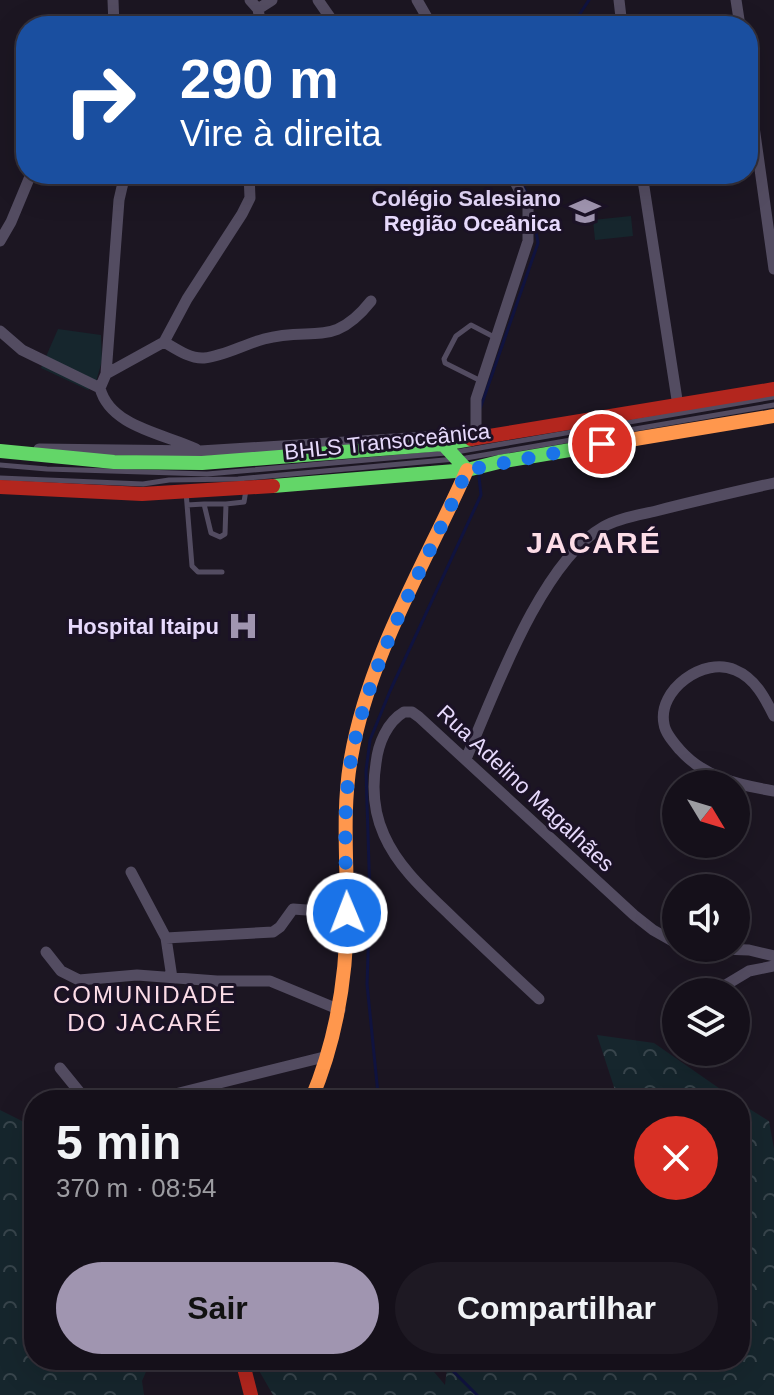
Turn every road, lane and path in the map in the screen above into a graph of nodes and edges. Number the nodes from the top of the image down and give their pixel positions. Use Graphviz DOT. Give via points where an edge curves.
graph roads {
  1 [pos="272,0"];
  2 [pos="254,4"];
  3 [pos="758,155"];
  4 [pos="27,184"];
  5 [pos="123,184"];
  6 [pos="249,184"];
  7 [pos="516,184"];
  8 [pos="644,184"];
  9 [pos="0,241"];
  10 [pos="774,269"];
  11 [pos="371,301"];
  12 [pos="0,331"];
  13 [pos="497,338"];
  14 [pos="164,342"];
  15 [pos="106,374"];
  16 [pos="482,381"];
  17 [pos="100,388"];
  18 [pos="774,389"];
  19 [pos="774,397"];
  20 [pos="774,405"];
  21 [pos="678,406"];
  22 [pos="774,416"];
  23 [pos="476,439"];
  24 [pos="200,451"];
  25 [pos="8,452"];
  26 [pos="454,457"];
  27 [pos="0,465"];
  28 [pos="0,478"];
  29 [pos="774,483"];
  30 [pos="0,487"];
  31 [pos="245,488"];
  32 [pos="186,498"];
  33 [pos="204,504"];
  34 [pos="226,504"];
  35 [pos="222,572"];
  36 [pos="774,716"];
  37 [pos="466,759"];
  38 [pos="774,791"];
  39 [pos="131,872"];
  40 [pos="347,913"];
  41 [pos="662,935"];
  42 [pos="166,938"];
  43 [pos="750,950"];
  44 [pos="46,952"];
  45 [pos="774,956"];
  46 [pos="774,966"];
  47 [pos="172,978"];
  48 [pos="737,978"];
  49 [pos="539,999"];
  50 [pos="340,1010"];
  51 [pos="328,1056"];
  52 [pos="60,1068"];
  53 [pos="78,1090"];
  54 [pos="191,1090"];
  55 [pos="315,1090"];
  56 [pos="245,1370"];
  57 [pos="252,1393"];
  1 -- 2 [label="street"];
  3 -- 10 [label="street"];
  4 -- 9 [label="street"];
  5 -- 15 [label="street"];
  6 -- 14 [label="street" via="242,214"];
  7 -- 13 [label="street" via="528,207 528,241"];
  8 -- 21 [label="street"];
  11 -- 14 [label="street" via="350,323 324,334 269,338 204,358"];
  12 -- 17 [label="street" via="22,350"];
  13 -- 16 [label="street"];
  13 -- 16 [label="lane" via="471,325 456,336 444,359"];
  14 -- 15 [label="street"];
  15 -- 17 [label="street"];
  16 -- 23 [label="street" via="476,399"];
  17 -- 24 [label="street" via="117,413"];
  18 -- 21 [label="main road"];
  19 -- 26 [label="lane, BHLS Transoceânica"];
  20 -- 26 [label="lane, BHLS Transoceânica"];
  21 -- 23 [label="main road"];
  22 -- 26 [label="main road" via="499,462"];
  23 -- 26 [label="main road"];
  24 -- 25 [label="street"];
  24 -- 26 [label="street" via="425,437 438,439"];
  25 -- 26 [label="main road" via="202,463"];
  26 -- 27 [label="lane, BHLS Transoceânica" via="207,474"];
  26 -- 28 [label="lane, BHLS Transoceânica" via="143,484"];
  26 -- 31 [label="main road"];
  26 -- 40 [label="main road" via="351,757"];
  29 -- 37 [label="street" via="605,525 585,539 563,563 529,620"];
  30 -- 32 [label="main road"];
  31 -- 32 [label="main road"];
  31 -- 34 [label="lane" via="244,502"];
  32 -- 33 [label="lane"];
  32 -- 35 [label="lane" via="194,570"];
  33 -- 34 [label="lane"];
  33 -- 34 [label="lane" via="211,533 220,537 225,534"];
  36 -- 38 [label="street" via="750,679 733,669 712,667 679,684 663,723 672,741 708,773"];
  37 -- 41 [label="street, Rua Adelino Magalhães"];
  37 -- 49 [label="street, Rua Adelino Magalhães" via="419,717 404,712 382,740 373,783 375,809 384,836 418,884"];
  39 -- 42 [label="street"];
  40 -- 42 [label="street" via="293,909 273,932"];
  40 -- 50 [label="main road"];
  42 -- 47 [label="street"];
  43 -- 45 [label="street"];
  44 -- 47 [label="street" via="61,971 79,980"];
  46 -- 48 [label="street"];
  47 -- 50 [label="street" via="270,981"];
  50 -- 51 [label="main road"];
  51 -- 54 [label="street"];
  51 -- 55 [label="main road"];
  52 -- 53 [label="street"];
  56 -- 57 [label="main road"];
}
